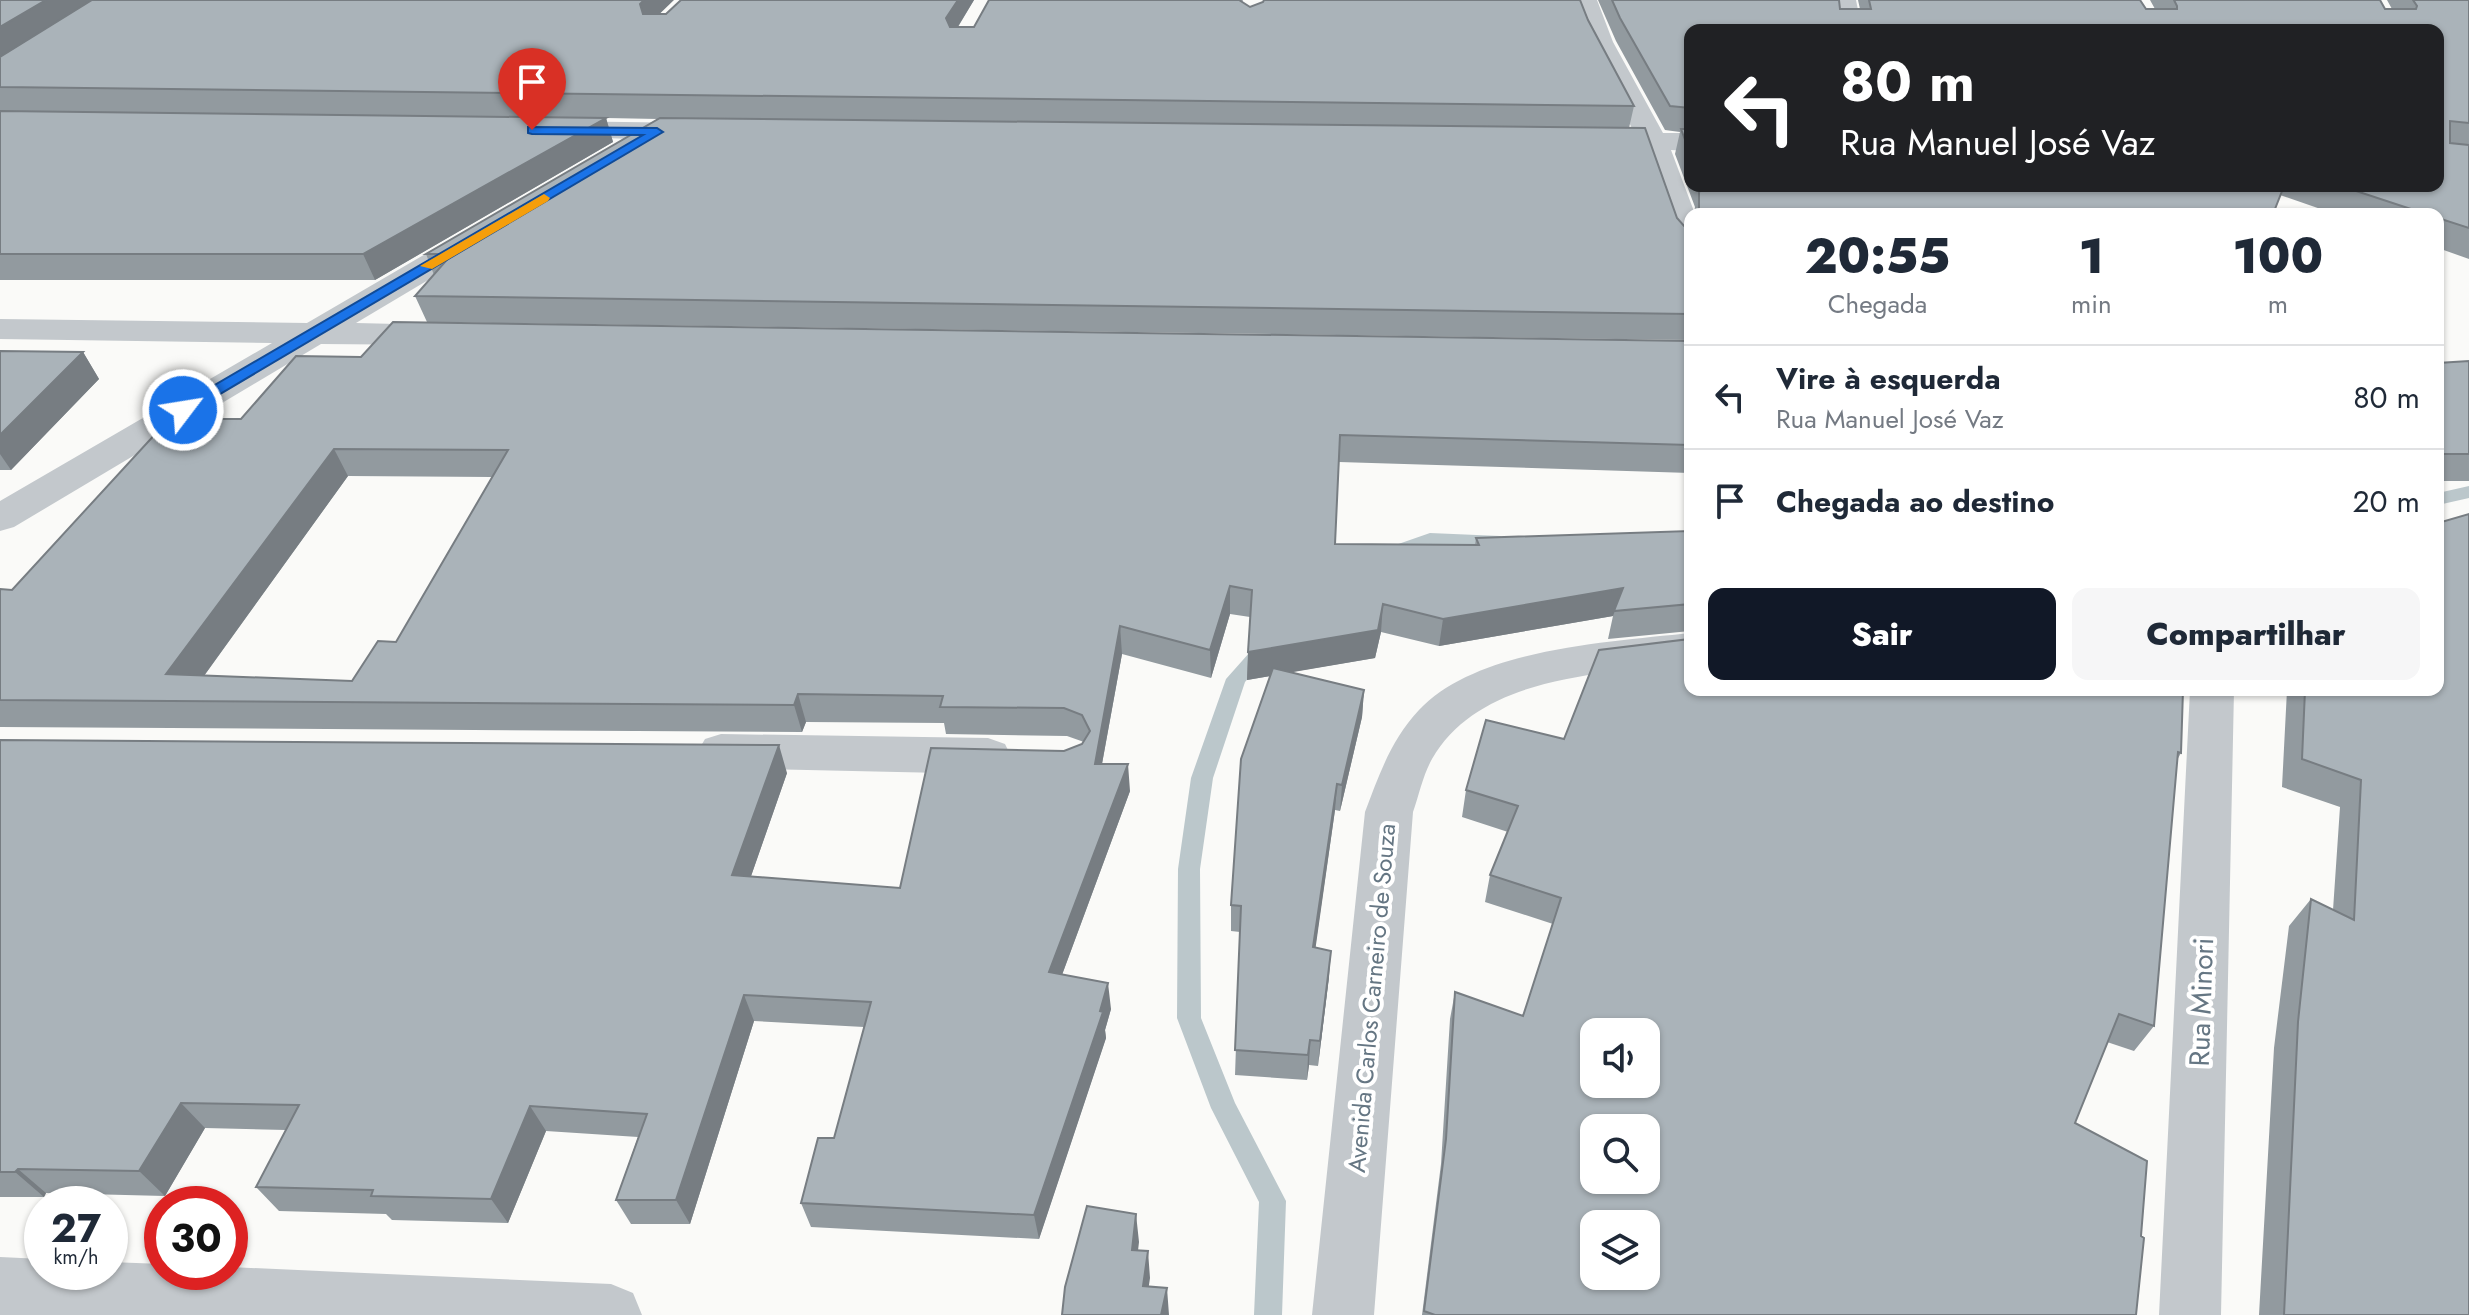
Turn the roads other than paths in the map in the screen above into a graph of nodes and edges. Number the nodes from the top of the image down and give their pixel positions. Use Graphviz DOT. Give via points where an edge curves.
graph roads {
  1 [pos="1584,0"];
  2 [pos="1843,0"];
  3 [pos="1848,24"];
  4 [pos="517,130"];
  5 [pos="657,132"];
  6 [pos="721,132"];
  7 [pos="1558,140"];
  8 [pos="1653,141"];
  9 [pos="1684,142"];
  10 [pos="602,164"];
  11 [pos="506,220"];
  12 [pos="1684,226"];
  13 [pos="0,329"];
  14 [pos="313,333"];
  15 [pos="471,336"];
  16 [pos="0,518"];
  17 [pos="1684,649"];
  18 [pos="2212,696"];
  19 [pos="679,751"];
  20 [pos="1036,757"];
  21 [pos="0,1288"];
  22 [pos="611,1315"];
  23 [pos="1343,1315"];
  24 [pos="2190,1315"];
  1 -- 8 [label="street" via="1600,42"];
  2 -- 3 [label="street"];
  4 -- 5 [label="street"];
  5 -- 6 [label="street"];
  5 -- 10 [label="street"];
  7 -- 8 [label="street"];
  8 -- 9 [label="street"];
  8 -- 12 [label="street"];
  11 -- 14 [label="street"];
  13 -- 14 [label="street"];
  14 -- 15 [label="street"];
  14 -- 16 [label="street"];
  17 -- 23 [label="street, Avenida Carlos Carneiro de Souza" via="1573,663 1502,681 1449,707 1414,748 1389,812"];
  18 -- 24 [label="street, Rua Minori"];
  19 -- 20 [label="street"];
  21 -- 22 [label="street"];
}
